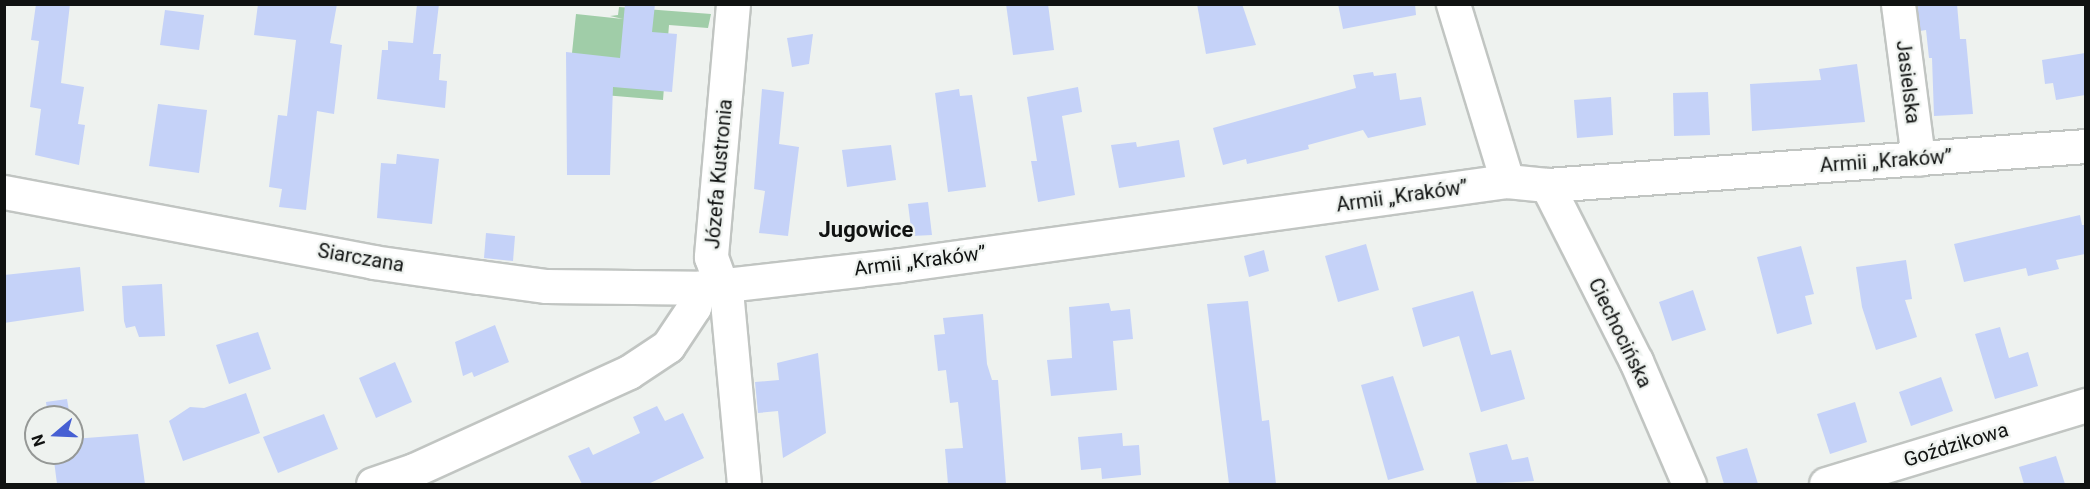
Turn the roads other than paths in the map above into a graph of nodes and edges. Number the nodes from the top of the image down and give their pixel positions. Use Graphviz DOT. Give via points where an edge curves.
graph roads {
  1 [pos="733,4"];
  2 [pos="1453,4"];
  3 [pos="1898,4"];
  4 [pos="2085,147"];
  5 [pos="1918,159"];
  6 [pos="1508,181"];
  7 [pos="1547,185"];
  8 [pos="4,192"];
  9 [pos="710,286"];
  10 [pos="2085,405"];
  11 [pos="373,484"];
  12 [pos="744,484"];
  13 [pos="1689,484"];
  14 [pos="1826,484"];
  1 -- 9 [label="street, Józefa Kustronia"];
  2 -- 6 [label="street"];
  3 -- 5 [label="street, Jasielska"];
  4 -- 5 [label="street, Armii „Kraków”"];
  5 -- 7 [label="street, Armii „Kraków”"];
  6 -- 7 [label="street, Armii „Kraków”"];
  6 -- 9 [label="street, Armii „Kraków”" via="912,263"];
  7 -- 13 [label="street, Ciechocińska" via="1636,361"];
  8 -- 9 [label="street, Siarczana" via="408,267 546,286"];
  9 -- 11 [label="street" via="668,346 629,372 414,470"];
  9 -- 12 [label="street, Józefa Kustronia" via="727,301"];
  10 -- 14 [label="street, Goździkowa"];
}
